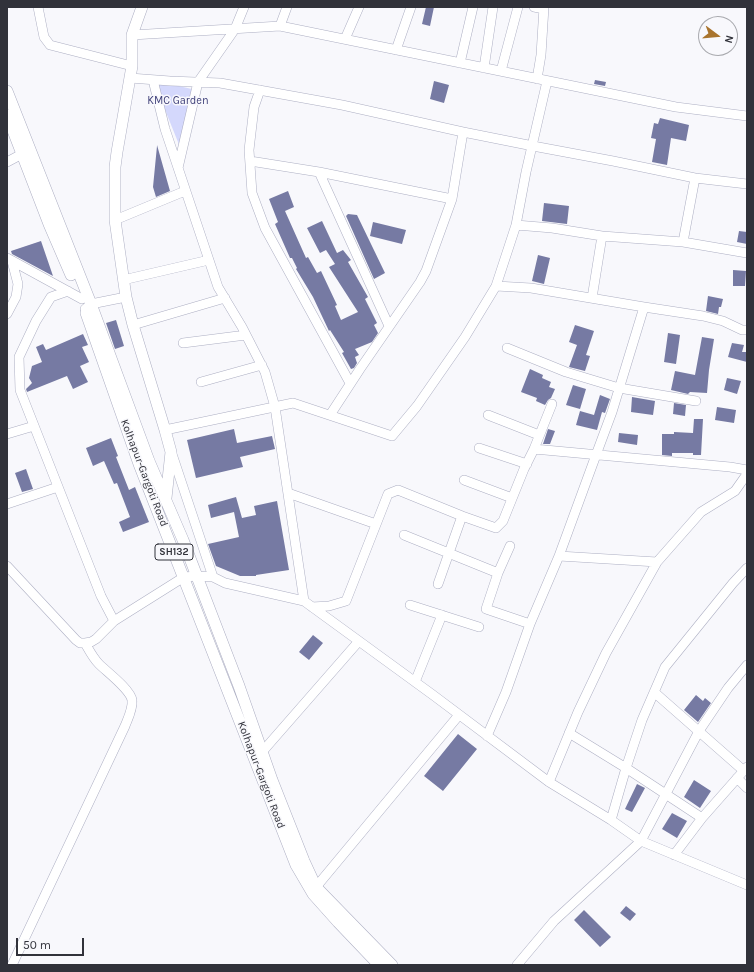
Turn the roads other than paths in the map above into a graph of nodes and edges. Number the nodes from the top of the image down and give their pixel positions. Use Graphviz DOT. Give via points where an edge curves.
graph roads {
  1 [pos="38,7"];
  2 [pos="142,7"];
  3 [pos="244,7"];
  4 [pos="287,7"];
  5 [pos="359,7"];
  6 [pos="411,7"];
  7 [pos="473,7"];
  8 [pos="493,7"];
  9 [pos="518,7"];
  10 [pos="534,7"];
  11 [pos="544,8"];
  12 [pos="280,26"];
  13 [pos="235,28"];
  14 [pos="132,35"];
  15 [pos="345,40"];
  16 [pos="396,50"];
  17 [pos="460,63"];
  18 [pos="132,66"];
  19 [pos="484,68"];
  20 [pos="501,71"];
  21 [pos="130,78"];
  22 [pos="537,79"];
  23 [pos="153,80"];
  24 [pos="547,81"];
  25 [pos="198,82"];
  26 [pos="260,90"];
  27 [pos="7,91"];
  28 [pos="7,115"];
  29 [pos="747,116"];
  30 [pos="463,132"];
  31 [pos="532,146"];
  32 [pos="22,154"];
  33 [pos="250,161"];
  34 [pos="7,162"];
  35 [pos="178,169"];
  36 [pos="319,172"];
  37 [pos="695,178"];
  38 [pos="747,184"];
  39 [pos="185,191"];
  40 [pos="452,199"];
  41 [pos="115,220"];
  42 [pos="516,225"];
  43 [pos="602,236"];
  44 [pos="683,242"];
  45 [pos="747,253"];
  46 [pos="9,259"];
  47 [pos="209,260"];
  48 [pos="123,280"];
  49 [pos="496,286"];
  50 [pos="68,291"];
  51 [pos="126,297"];
  52 [pos="225,298"];
  53 [pos="592,298"];
  54 [pos="86,304"];
  55 [pos="644,307"];
  56 [pos="7,314"];
  57 [pos="133,325"];
  58 [pos="389,326"];
  59 [pos="747,330"];
  60 [pos="246,335"];
  61 [pos="183,343"];
  62 [pos="507,348"];
  63 [pos="262,365"];
  64 [pos="201,382"];
  65 [pos="350,383"];
  66 [pos="619,388"];
  67 [pos="696,401"];
  68 [pos="552,404"];
  69 [pos="275,407"];
  70 [pos="330,415"];
  71 [pos="488,415"];
  72 [pos="34,426"];
  73 [pos="165,430"];
  74 [pos="7,434"];
  75 [pos="539,435"];
  76 [pos="479,448"];
  77 [pos="534,449"];
  78 [pos="171,452"];
  79 [pos="596,455"];
  80 [pos="527,464"];
  81 [pos="747,470"];
  82 [pos="747,474"];
  83 [pos="464,480"];
  84 [pos="741,482"];
  85 [pos="58,487"];
  86 [pos="747,490"];
  87 [pos="288,493"];
  88 [pos="512,498"];
  89 [pos="166,501"];
  90 [pos="7,504"];
  91 [pos="462,516"];
  92 [pos="376,524"];
  93 [pos="404,535"];
  94 [pos="510,546"];
  95 [pos="449,553"];
  96 [pos="559,556"];
  97 [pos="657,562"];
  98 [pos="7,566"];
  99 [pos="747,568"];
  100 [pos="498,573"];
  101 [pos="197,576"];
  102 [pos="184,577"];
  103 [pos="213,577"];
  104 [pos="438,584"];
  105 [pos="304,601"];
  106 [pos="410,605"];
  107 [pos="312,607"];
  108 [pos="442,615"];
  109 [pos="114,621"];
  110 [pos="530,624"];
  111 [pos="479,627"];
  112 [pos="359,641"];
  113 [pos="85,643"];
  114 [pos="747,665"];
  115 [pos="414,682"];
  116 [pos="654,692"];
  117 [pos="459,715"];
  118 [pos="699,732"];
  119 [pos="569,733"];
  120 [pos="487,736"];
  121 [pos="262,752"];
  122 [pos="626,768"];
  123 [pos="745,769"];
  124 [pos="737,778"];
  125 [pos="549,782"];
  126 [pos="747,788"];
  127 [pos="666,794"];
  128 [pos="702,818"];
  129 [pos="611,820"];
  130 [pos="640,841"];
  131 [pos="674,855"];
  132 [pos="747,885"];
  133 [pos="316,887"];
  134 [pos="12,965"];
  135 [pos="379,965"];
  136 [pos="392,965"];
  137 [pos="517,965"];
  1 -- 18 [label="street" via="44,37 50,45"];
  2 -- 14 [label="main road"];
  3 -- 13 [label="street"];
  4 -- 12 [label="street"];
  5 -- 15 [label="street"];
  6 -- 16 [label="street"];
  7 -- 17 [label="street"];
  8 -- 19 [label="street"];
  9 -- 20 [label="street"];
  10 -- 11 [label="street"];
  11 -- 22 [label="street"];
  12 -- 13 [label="street"];
  12 -- 15 [label="street"];
  13 -- 14 [label="street"];
  13 -- 25 [label="street"];
  14 -- 18 [label="main road"];
  15 -- 16 [label="street"];
  16 -- 17 [label="street"];
  17 -- 19 [label="street"];
  18 -- 21 [label="main road"];
  19 -- 20 [label="street"];
  20 -- 22 [label="street"];
  21 -- 23 [label="street"];
  21 -- 41 [label="main road" via="117,152"];
  22 -- 24 [label="street"];
  23 -- 25 [label="street"];
  23 -- 35 [label="street"];
  24 -- 29 [label="street" via="676,106"];
  24 -- 31 [label="street"];
  25 -- 26 [label="street"];
  25 -- 35 [label="street"];
  26 -- 30 [label="street"];
  26 -- 33 [label="street" via="254,107"];
  27 -- 54 [label="main road"];
  28 -- 32 [label="main road, Kolhapur-Gargoti Road / SH132"];
  30 -- 31 [label="street"];
  30 -- 40 [label="street"];
  31 -- 37 [label="street"];
  31 -- 42 [label="street"];
  32 -- 34 [label="street"];
  32 -- 54 [label="main road, Kolhapur-Gargoti Road / SH132" via="48,224"];
  33 -- 36 [label="street"];
  33 -- 65 [label="street" via="252,193 265,228"];
  35 -- 39 [label="street"];
  36 -- 40 [label="street"];
  36 -- 58 [label="street"];
  37 -- 38 [label="street"];
  37 -- 44 [label="street"];
  39 -- 41 [label="street"];
  39 -- 47 [label="street"];
  40 -- 58 [label="street" via="426,271"];
  41 -- 48 [label="main road"];
  42 -- 43 [label="street"];
  42 -- 49 [label="street"];
  43 -- 44 [label="street"];
  43 -- 53 [label="street"];
  44 -- 45 [label="street"];
  46 -- 50 [label="street"];
  46 -- 56 [label="street" via="18,284 16,297"];
  47 -- 48 [label="street"];
  47 -- 52 [label="street"];
  48 -- 51 [label="main road"];
  49 -- 53 [label="street" via="531,288"];
  49 -- 70 [label="street" via="417,406 392,436"];
  50 -- 54 [label="street"];
  50 -- 72 [label="street" via="50,297 19,357 20,390"];
  51 -- 54 [label="street"];
  51 -- 57 [label="main road"];
  52 -- 57 [label="street"];
  52 -- 60 [label="street"];
  53 -- 55 [label="street"];
  54 -- 89 [label="main road"];
  54 -- 102 [label="main road, Kolhapur-Gargoti Road / SH132" via="139,464"];
  55 -- 59 [label="street" via="703,316"];
  55 -- 66 [label="street"];
  57 -- 73 [label="main road"];
  58 -- 65 [label="street"];
  60 -- 61 [label="street"];
  60 -- 63 [label="street"];
  62 -- 66 [label="street" via="566,372"];
  63 -- 64 [label="street"];
  63 -- 69 [label="street"];
  65 -- 70 [label="street"];
  66 -- 67 [label="street"];
  66 -- 79 [label="street"];
  68 -- 75 [label="street"];
  69 -- 70 [label="street" via="293,403"];
  69 -- 73 [label="street"];
  69 -- 87 [label="street"];
  71 -- 75 [label="street"];
  72 -- 74 [label="street"];
  72 -- 85 [label="street"];
  73 -- 78 [label="main road"];
  75 -- 77 [label="street"];
  76 -- 80 [label="street"];
  77 -- 79 [label="street"];
  77 -- 80 [label="street"];
  78 -- 89 [label="main road"];
  78 -- 103 [label="street"];
  79 -- 81 [label="street"];
  79 -- 96 [label="street"];
  80 -- 88 [label="street"];
  82 -- 84 [label="street"];
  83 -- 88 [label="street"];
  84 -- 86 [label="street"];
  84 -- 97 [label="street" via="735,491 701,512"];
  85 -- 90 [label="street"];
  85 -- 109 [label="street" via="101,596"];
  87 -- 92 [label="street"];
  87 -- 105 [label="street"];
  88 -- 91 [label="street" via="503,521 496,528"];
  89 -- 101 [label="main road"];
  91 -- 92 [label="street" via="398,490 388,494"];
  91 -- 95 [label="street"];
  92 -- 107 [label="street" via="346,601"];
  93 -- 95 [label="street"];
  94 -- 100 [label="street"];
  95 -- 100 [label="street"];
  95 -- 104 [label="street"];
  96 -- 97 [label="street"];
  96 -- 110 [label="street"];
  97 -- 119 [label="street" via="606,653"];
  98 -- 113 [label="street" via="76,640"];
  99 -- 116 [label="street" via="665,667"];
  100 -- 110 [label="street" via="486,609"];
  101 -- 102 [label="street"];
  101 -- 103 [label="street"];
  101 -- 121 [label="main road"];
  102 -- 109 [label="street"];
  102 -- 135 [label="main road, Kolhapur-Gargoti Road / SH132" via="296,865 313,894"];
  103 -- 105 [label="street" via="225,583"];
  105 -- 107 [label="street"];
  106 -- 108 [label="street"];
  107 -- 112 [label="street"];
  108 -- 111 [label="street"];
  108 -- 115 [label="street"];
  109 -- 113 [label="street" via="96,639"];
  110 -- 120 [label="street"];
  112 -- 115 [label="street"];
  112 -- 121 [label="street"];
  113 -- 134 [label="street" via="100,665 127,690 132,698 132,706 125,726"];
  114 -- 118 [label="street" via="728,688"];
  115 -- 117 [label="street"];
  116 -- 118 [label="street"];
  116 -- 122 [label="street"];
  117 -- 120 [label="street"];
  117 -- 133 [label="street"];
  118 -- 123 [label="street"];
  118 -- 127 [label="street"];
  119 -- 122 [label="street"];
  119 -- 125 [label="street"];
  120 -- 125 [label="street"];
  121 -- 133 [label="main road"];
  122 -- 127 [label="street"];
  122 -- 129 [label="street"];
  123 -- 124 [label="street"];
  124 -- 126 [label="street"];
  124 -- 128 [label="street"];
  125 -- 129 [label="street"];
  127 -- 128 [label="street"];
  127 -- 130 [label="street"];
  128 -- 131 [label="street"];
  129 -- 130 [label="street"];
  130 -- 131 [label="street"];
  130 -- 137 [label="street" via="554,921"];
  131 -- 132 [label="street"];
  133 -- 136 [label="main road"];
}
